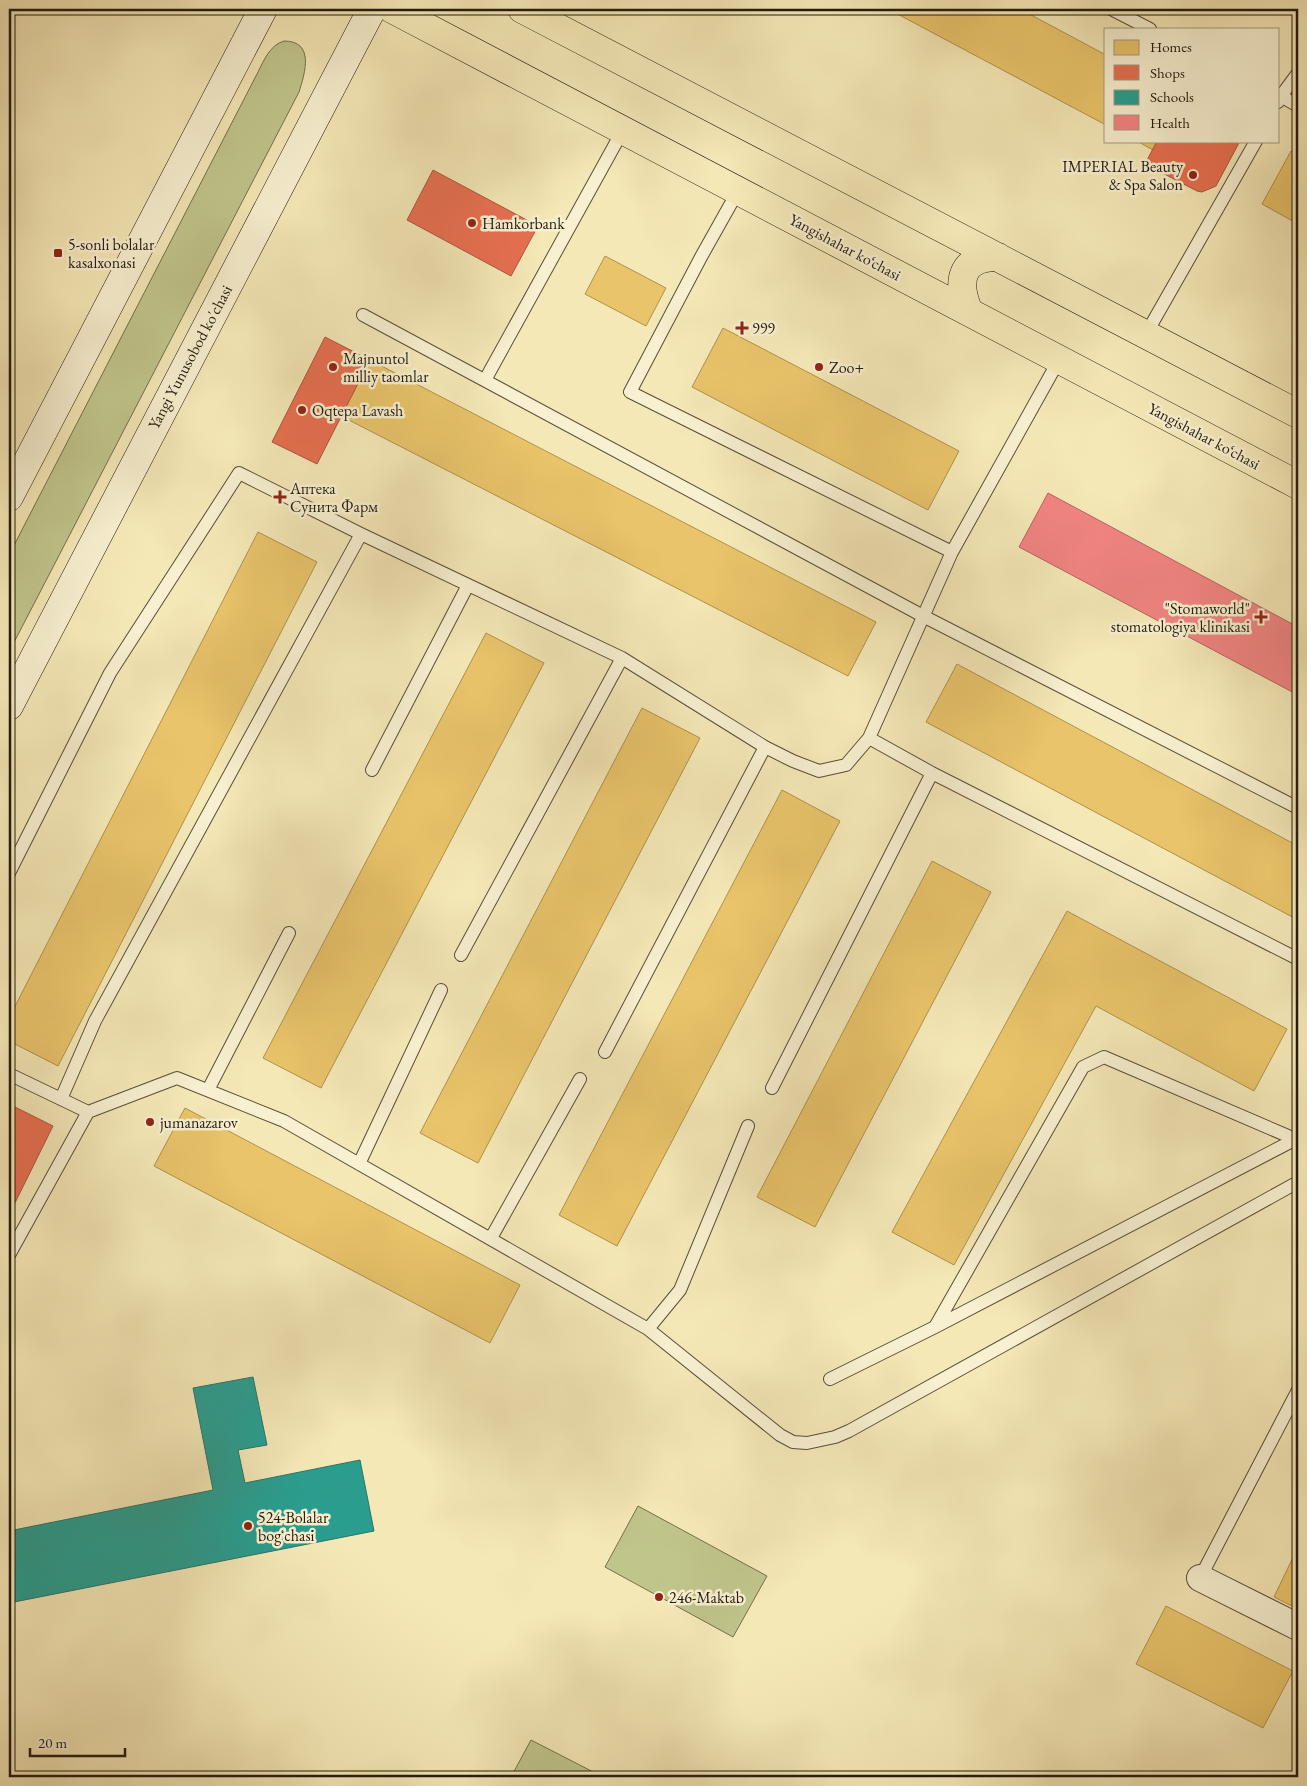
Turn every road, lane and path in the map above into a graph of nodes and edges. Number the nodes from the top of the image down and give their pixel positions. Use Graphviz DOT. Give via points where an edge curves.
graph roads {
  1 [pos="263,9"];
  2 [pos="372,9"];
  3 [pos="392,9"];
  4 [pos="522,9"];
  5 [pos="1111,9"];
  6 [pos="1148,28"];
  7 [pos="1298,72"];
  8 [pos="1280,97"];
  9 [pos="1280,98"];
  10 [pos="1298,106"];
  11 [pos="623,130"];
  12 [pos="1255,142"];
  13 [pos="738,191"];
  14 [pos="998,258"];
  15 [pos="969,312"];
  16 [pos="363,315"];
  17 [pos="1146,334"];
  18 [pos="1059,360"];
  19 [pos="485,380"];
  20 [pos="1298,414"];
  21 [pos="1298,486"];
  22 [pos="11,488"];
  23 [pos="361,534"];
  24 [pos="952,552"];
  25 [pos="468,585"];
  26 [pos="923,616"];
  27 [pos="622,658"];
  28 [pos="9,706"];
  29 [pos="869,738"];
  30 [pos="765,747"];
  31 [pos="372,770"];
  32 [pos="932,774"];
  33 [pos="1298,808"];
  34 [pos="9,873"];
  35 [pos="290,933"];
  36 [pos="461,955"];
  37 [pos="1298,959"];
  38 [pos="441,990"];
  39 [pos="605,1052"];
  40 [pos="9,1074"];
  41 [pos="580,1079"];
  42 [pos="772,1088"];
  43 [pos="208,1090"];
  44 [pos="61,1099"];
  45 [pos="88,1112"];
  46 [pos="748,1126"];
  47 [pos="1297,1138"];
  48 [pos="359,1164"];
  49 [pos="1298,1182"];
  50 [pos="491,1238"];
  51 [pos="9,1255"];
  52 [pos="935,1327"];
  53 [pos="648,1329"];
  54 [pos="830,1379"];
  55 [pos="1298,1390"];
  56 [pos="1200,1578"];
  57 [pos="1298,1627"];
  58 [pos="850,1777"];
  59 [pos="857,1777"];
  1 -- 22 [label="main road"];
  2 -- 28 [label="main road, Yangi Yunusobod ko'chasi"];
  3 -- 11 [label="main road, Yangishahar ko‘chasi"];
  4 -- 14 [label="main road"];
  5 -- 6 [label="lane"];
  7 -- 8 [label="lane"];
  9 -- 10 [label="lane"];
  11 -- 13 [label="main road, Yangishahar ko‘chasi"];
  11 -- 19 [label="lane"];
  12 -- 17 [label="lane"];
  13 -- 15 [label="main road, Yangishahar ko‘chasi"];
  13 -- 24 [label="lane" via="630,392"];
  14 -- 15 [label="main road" via="978,260 965,272 962,292"];
  14 -- 17 [label="main road"];
  15 -- 18 [label="main road, Yangishahar ko‘chasi"];
  16 -- 19 [label="lane"];
  17 -- 20 [label="main road"];
  18 -- 21 [label="main road, Yangishahar ko‘chasi"];
  18 -- 24 [label="lane"];
  19 -- 26 [label="lane"];
  23 -- 25 [label="lane"];
  23 -- 34 [label="lane" via="239,473 110,673"];
  23 -- 44 [label="lane" via="95,1021"];
  24 -- 26 [label="lane"];
  25 -- 27 [label="lane"];
  25 -- 31 [label="lane"];
  26 -- 29 [label="lane"];
  26 -- 33 [label="lane"];
  27 -- 30 [label="lane"];
  27 -- 36 [label="lane"];
  29 -- 30 [label="lane" via="846,765 819,771"];
  29 -- 32 [label="lane"];
  30 -- 39 [label="lane"];
  32 -- 37 [label="lane"];
  32 -- 42 [label="lane"];
  35 -- 43 [label="lane"];
  38 -- 48 [label="lane"];
  40 -- 44 [label="lane"];
  41 -- 50 [label="lane"];
  43 -- 45 [label="lane" via="177,1078"];
  43 -- 48 [label="lane" via="284,1121"];
  44 -- 45 [label="lane"];
  45 -- 51 [label="lane"];
  46 -- 53 [label="lane" via="680,1290"];
  47 -- 52 [label="lane"];
  47 -- 52 [label="lane" via="1104,1057 1084,1068"];
  48 -- 50 [label="lane"];
  49 -- 53 [label="lane" via="835,1438 807,1443 793,1442 780,1435"];
  50 -- 53 [label="lane"];
  52 -- 54 [label="lane"];
  55 -- 56 [label="lane"];
  56 -- 57 [label="street"];
  58 -- 59 [label="path" via="852,1774"];
}
